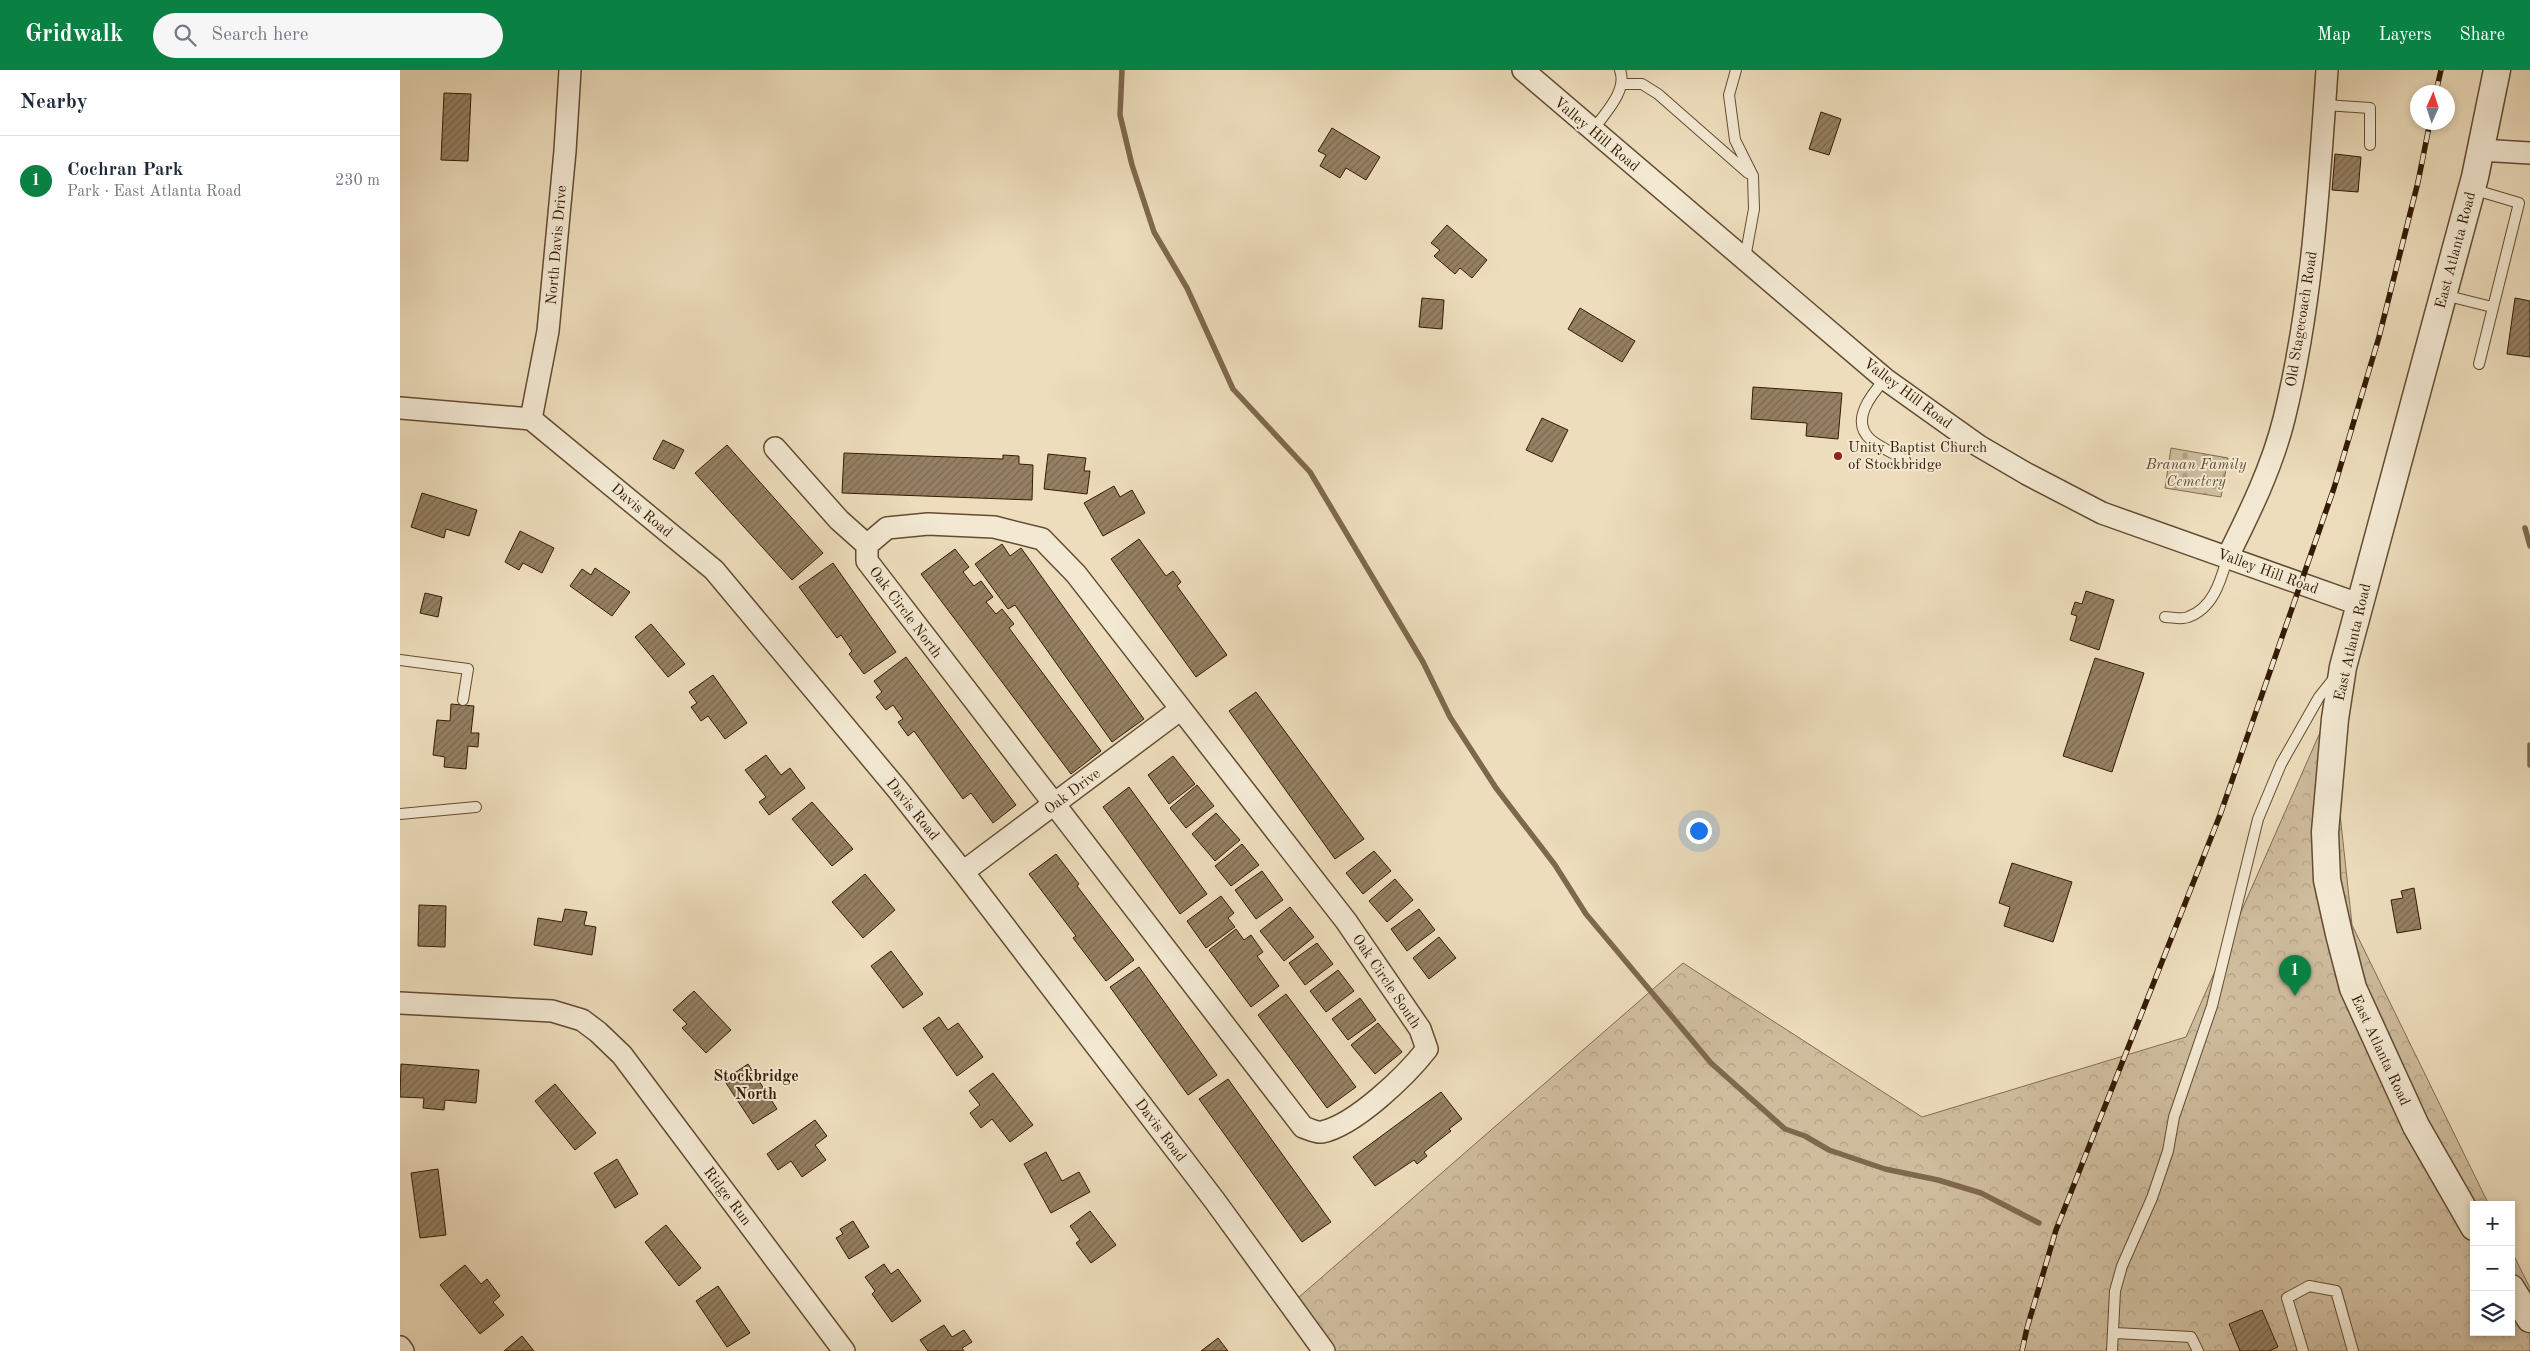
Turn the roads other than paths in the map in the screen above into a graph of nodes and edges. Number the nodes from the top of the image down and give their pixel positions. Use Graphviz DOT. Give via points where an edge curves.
graph roads {
  1 [pos="570,70"];
  2 [pos="1522,70"];
  3 [pos="1620,70"];
  4 [pos="1736,70"];
  5 [pos="2327,70"];
  6 [pos="2496,70"];
  7 [pos="1622,84"];
  8 [pos="2325,105"];
  9 [pos="1592,130"];
  10 [pos="2370,145"];
  11 [pos="2480,150"];
  12 [pos="2530,153"];
  13 [pos="1753,176"];
  14 [pos="2471,189"];
  15 [pos="1744,260"];
  16 [pos="2443,294"];
  17 [pos="2492,307"];
  18 [pos="2479,364"];
  19 [pos="1885,379"];
  20 [pos="400,408"];
  21 [pos="531,419"];
  22 [pos="775,448"];
  23 [pos="1905,460"];
  24 [pos="867,545"];
  25 [pos="2228,556"];
  26 [pos="2361,605"];
  27 [pos="2164,617"];
  28 [pos="400,660"];
  29 [pos="2343,667"];
  30 [pos="463,700"];
  31 [pos="1181,709"];
  32 [pos="1056,803"];
  33 [pos="476,807"];
  34 [pos="400,814"];
  35 [pos="963,872"];
  36 [pos="400,1003"];
  37 [pos="2470,1220"];
  38 [pos="2513,1291"];
  39 [pos="2530,1318"];
  40 [pos="2115,1333"];
  41 [pos="400,1347"];
  42 [pos="403,1351"];
  43 [pos="844,1351"];
  44 [pos="1324,1351"];
  45 [pos="2112,1351"];
  46 [pos="2198,1351"];
  47 [pos="2302,1351"];
  48 [pos="2353,1351"];
  1 -- 21 [label="street, North Davis Drive" via="548,331"];
  2 -- 9 [label="street, Valley Hill Road"];
  3 -- 7 [label="lane"];
  4 -- 13 [label="lane" via="1729,95 1735,140"];
  5 -- 8 [label="street, Old Stagecoach Road"];
  6 -- 11 [label="street, East Atlanta Road"];
  7 -- 9 [label="lane"];
  7 -- 13 [label="lane" via="1642,84 1658,94"];
  8 -- 10 [label="lane" via="2370,108"];
  8 -- 25 [label="street, Old Stagecoach Road" via="2304,316 2287,403 2267,472"];
  9 -- 15 [label="street, Valley Hill Road"];
  11 -- 12 [label="street"];
  11 -- 14 [label="street, East Atlanta Road"];
  13 -- 15 [label="lane" via="1754,209"];
  14 -- 16 [label="street, East Atlanta Road"];
  14 -- 17 [label="lane" via="2519,203"];
  15 -- 19 [label="street, Valley Hill Road"];
  16 -- 17 [label="lane"];
  16 -- 26 [label="street, East Atlanta Road"];
  17 -- 18 [label="lane"];
  19 -- 23 [label="lane" via="1866,402 1864,427 1870,440"];
  19 -- 25 [label="street, Valley Hill Road" via="1979,446 2027,474 2102,512"];
  20 -- 21 [label="street"];
  21 -- 35 [label="street, Davis Road" via="714,570"];
  22 -- 24 [label="street" via="839,520"];
  24 -- 31 [label="street, Oak Circle North" via="887,528 928,524 994,527 1042,539 1076,574"];
  24 -- 32 [label="street, Oak Circle North" via="867,561"];
  25 -- 26 [label="street, Valley Hill Road"];
  25 -- 27 [label="lane" via="2215,594 2205,608 2187,618"];
  26 -- 29 [label="street, East Atlanta Road"];
  28 -- 30 [label="lane" via="468,669"];
  29 -- 37 [label="street, East Atlanta Road" via="2325,832 2327,880 2339,934 2353,988 2416,1126"];
  29 -- 40 [label="lane" via="2319,697 2286,756 2258,819 2212,1006 2174,1117 2168,1151 2115,1291"];
  31 -- 32 [label="street, Oak Drive"];
  31 -- 32 [label="street, Oak Circle South" via="1346,920 1420,1029 1426,1049 1412,1068 1347,1123 1320,1132 1303,1127"];
  32 -- 35 [label="street, Oak Drive"];
  33 -- 34 [label="lane"];
  35 -- 44 [label="street, Davis Road" via="1215,1201"];
  36 -- 43 [label="street, Ridge Run" via="552,1011 582,1020 622,1055"];
  38 -- 39 [label="street"];
  40 -- 45 [label="lane"];
  40 -- 46 [label="lane" via="2191,1337"];
  41 -- 42 [label="street"];
  47 -- 48 [label="lane" via="2287,1298 2309,1286 2336,1291"];
}
